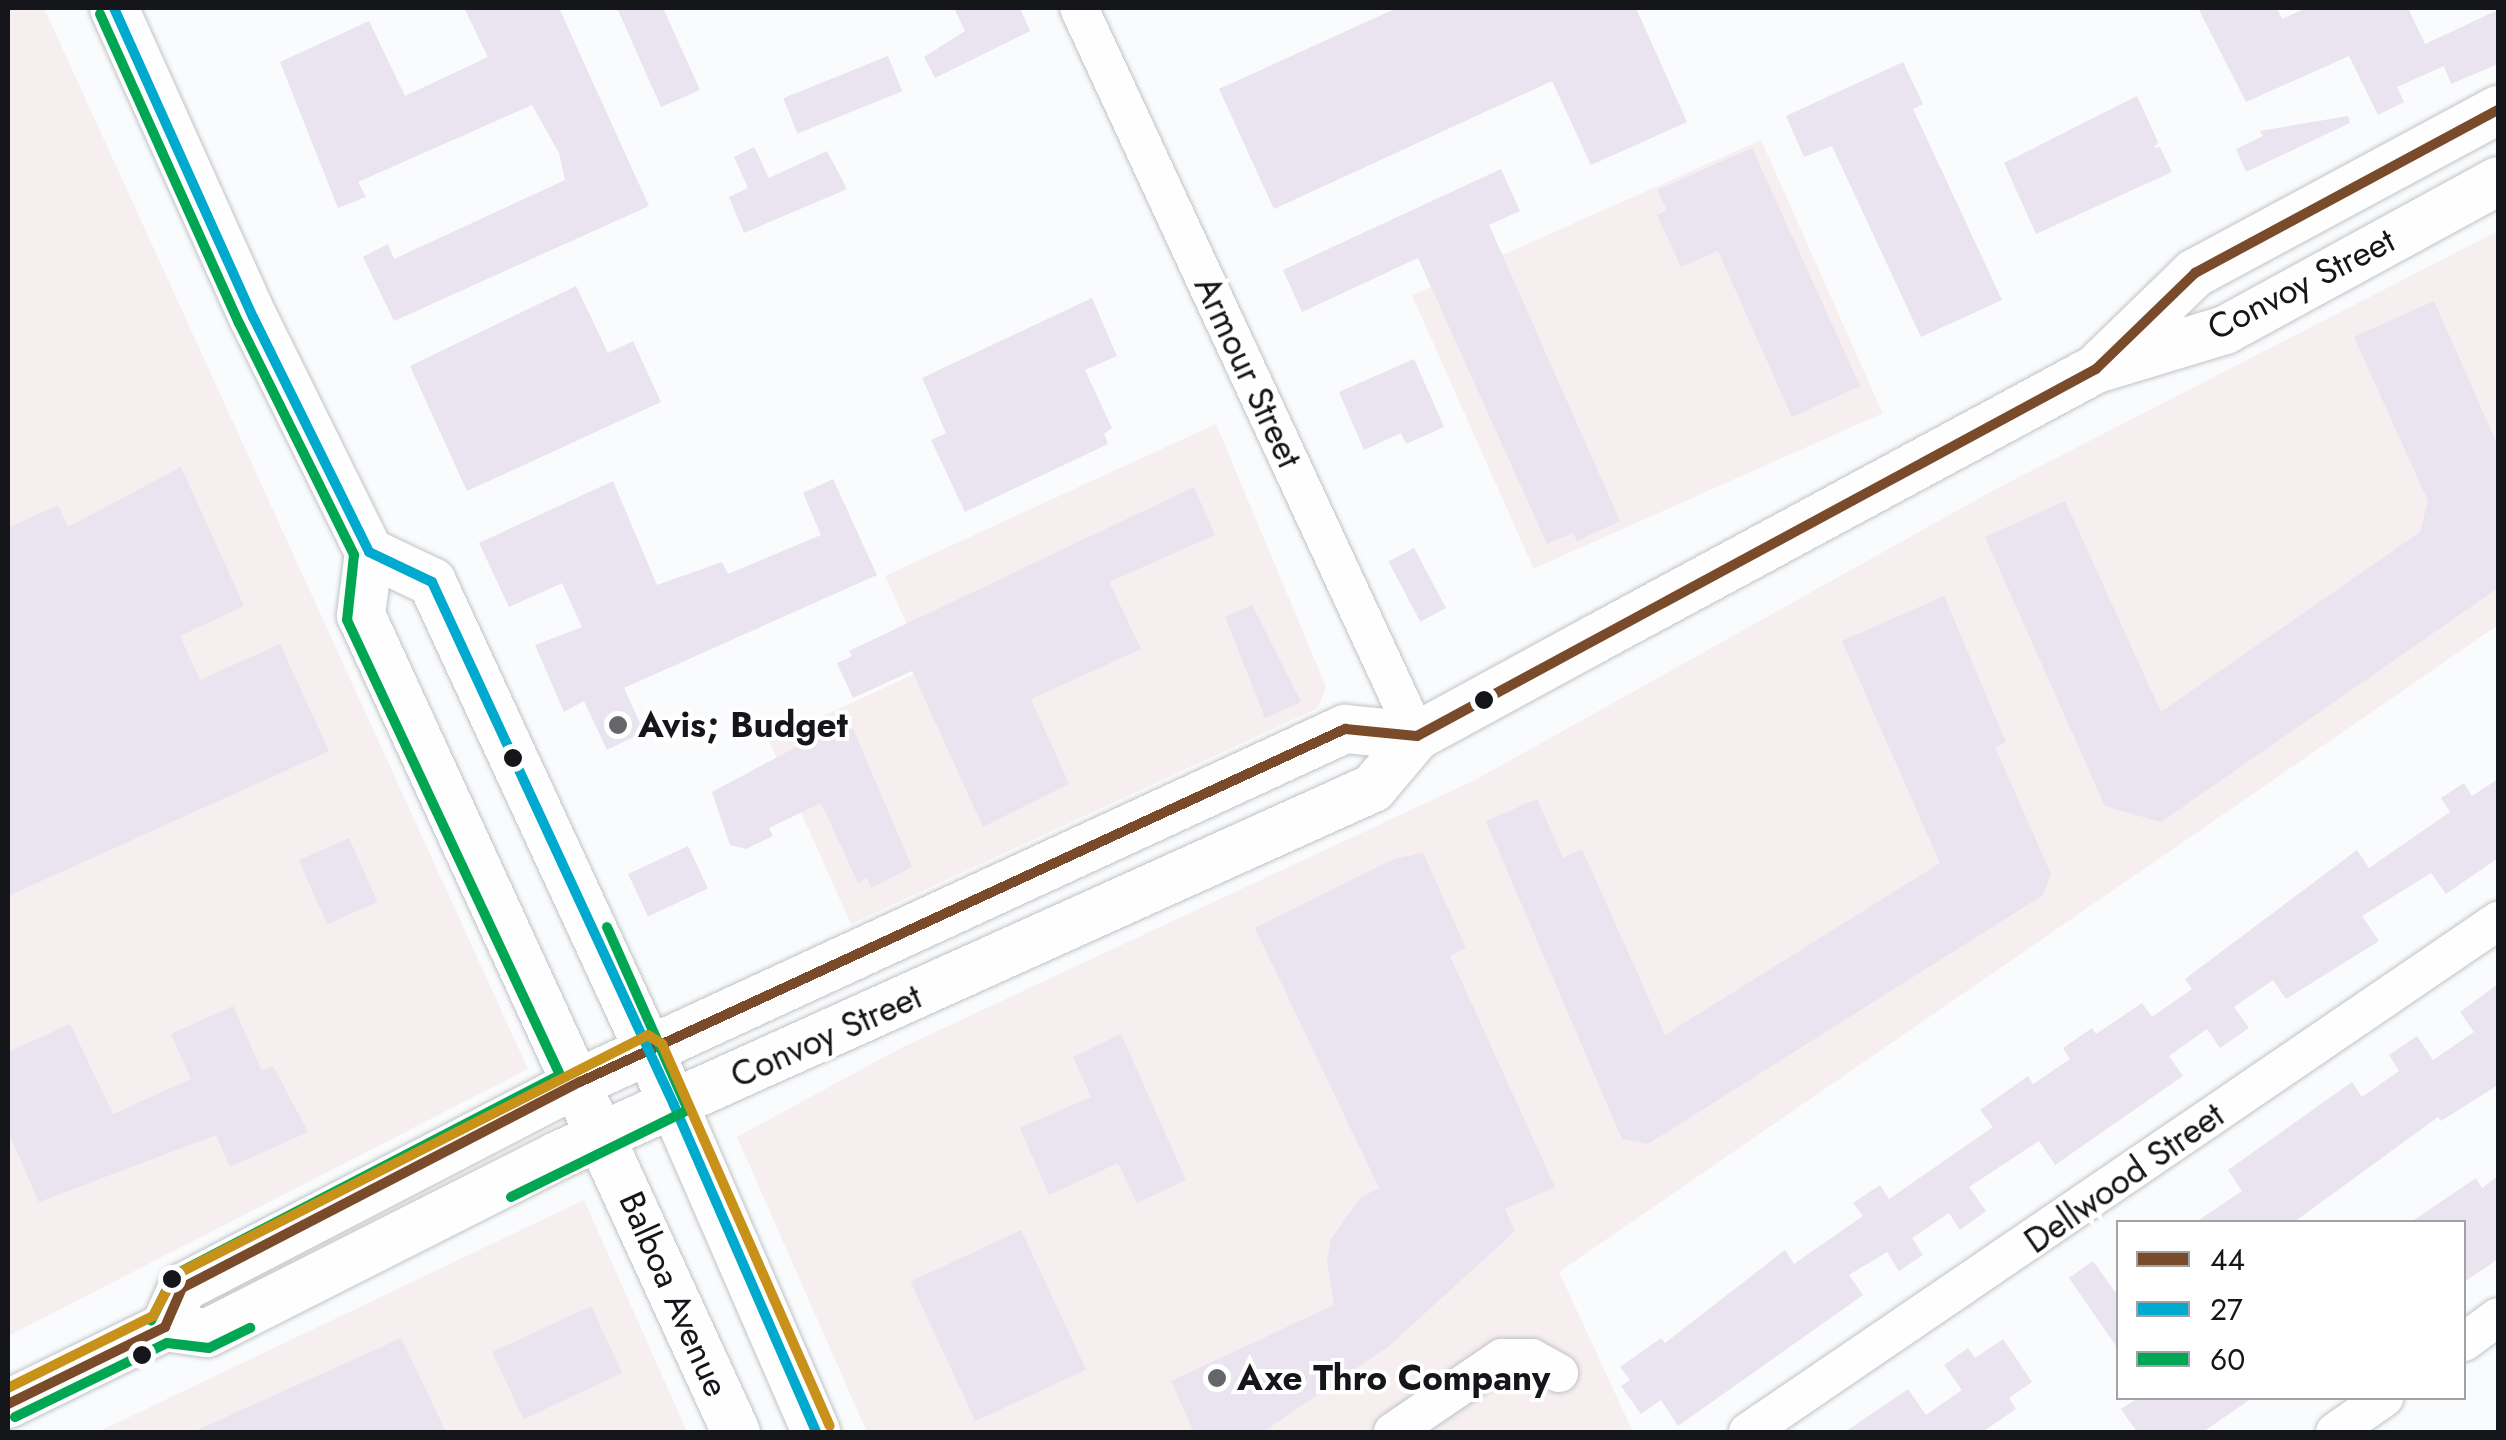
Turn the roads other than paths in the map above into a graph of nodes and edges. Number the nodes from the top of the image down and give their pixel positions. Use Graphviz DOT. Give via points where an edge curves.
graph roads {
  1 [pos="114,8"];
  2 [pos="1086,10"];
  3 [pos="2498,110"];
  4 [pos="2498,181"];
  5 [pos="2096,369"];
  6 [pos="368,552"];
  7 [pos="1416,736"];
  8 [pos="2498,921"];
  9 [pos="648,1050"];
  10 [pos="580,1082"];
  11 [pos="674,1105"];
  12 [pos="603,1136"];
  13 [pos="2498,1317"];
  14 [pos="165,1326"];
  15 [pos="2466,1341"];
  16 [pos="1559,1373"];
  17 [pos="2381,1400"];
  18 [pos="8,1404"];
  19 [pos="736,1432"];
  20 [pos="816,1432"];
  21 [pos="1393,1432"];
  22 [pos="1748,1432"];
  23 [pos="2335,1432"];
  1 -- 6 [label="main road"];
  2 -- 7 [label="street, Armour Street"];
  3 -- 5 [label="main road, Convoy Street" via="2195,272"];
  4 -- 5 [label="main road, Convoy Street" via="2225,330"];
  5 -- 7 [label="main road, Convoy Street"];
  6 -- 9 [label="main road" via="432,582"];
  6 -- 10 [label="main road, Balboa Avenue" via="361,616"];
  7 -- 9 [label="main road, Convoy Street" via="1345,729"];
  7 -- 11 [label="main road, Convoy Street" via="1373,788"];
  8 -- 22 [label="street, Dellwood Street"];
  9 -- 10 [label="main road, Convoy Street"];
  9 -- 11 [label="main road"];
  10 -- 12 [label="main road, Balboa Avenue"];
  10 -- 14 [label="main road, Convoy Street" via="182,1288"];
  11 -- 12 [label="main road, Convoy Street"];
  11 -- 20 [label="main road"];
  12 -- 14 [label="main road, Convoy Street" via="208,1332"];
  12 -- 19 [label="main road, Balboa Avenue"];
  13 -- 15 [label="street"];
  14 -- 18 [label="main road"];
  16 -- 21 [label="street" via="1532,1358 1502,1358"];
  17 -- 23 [label="street"];
}
